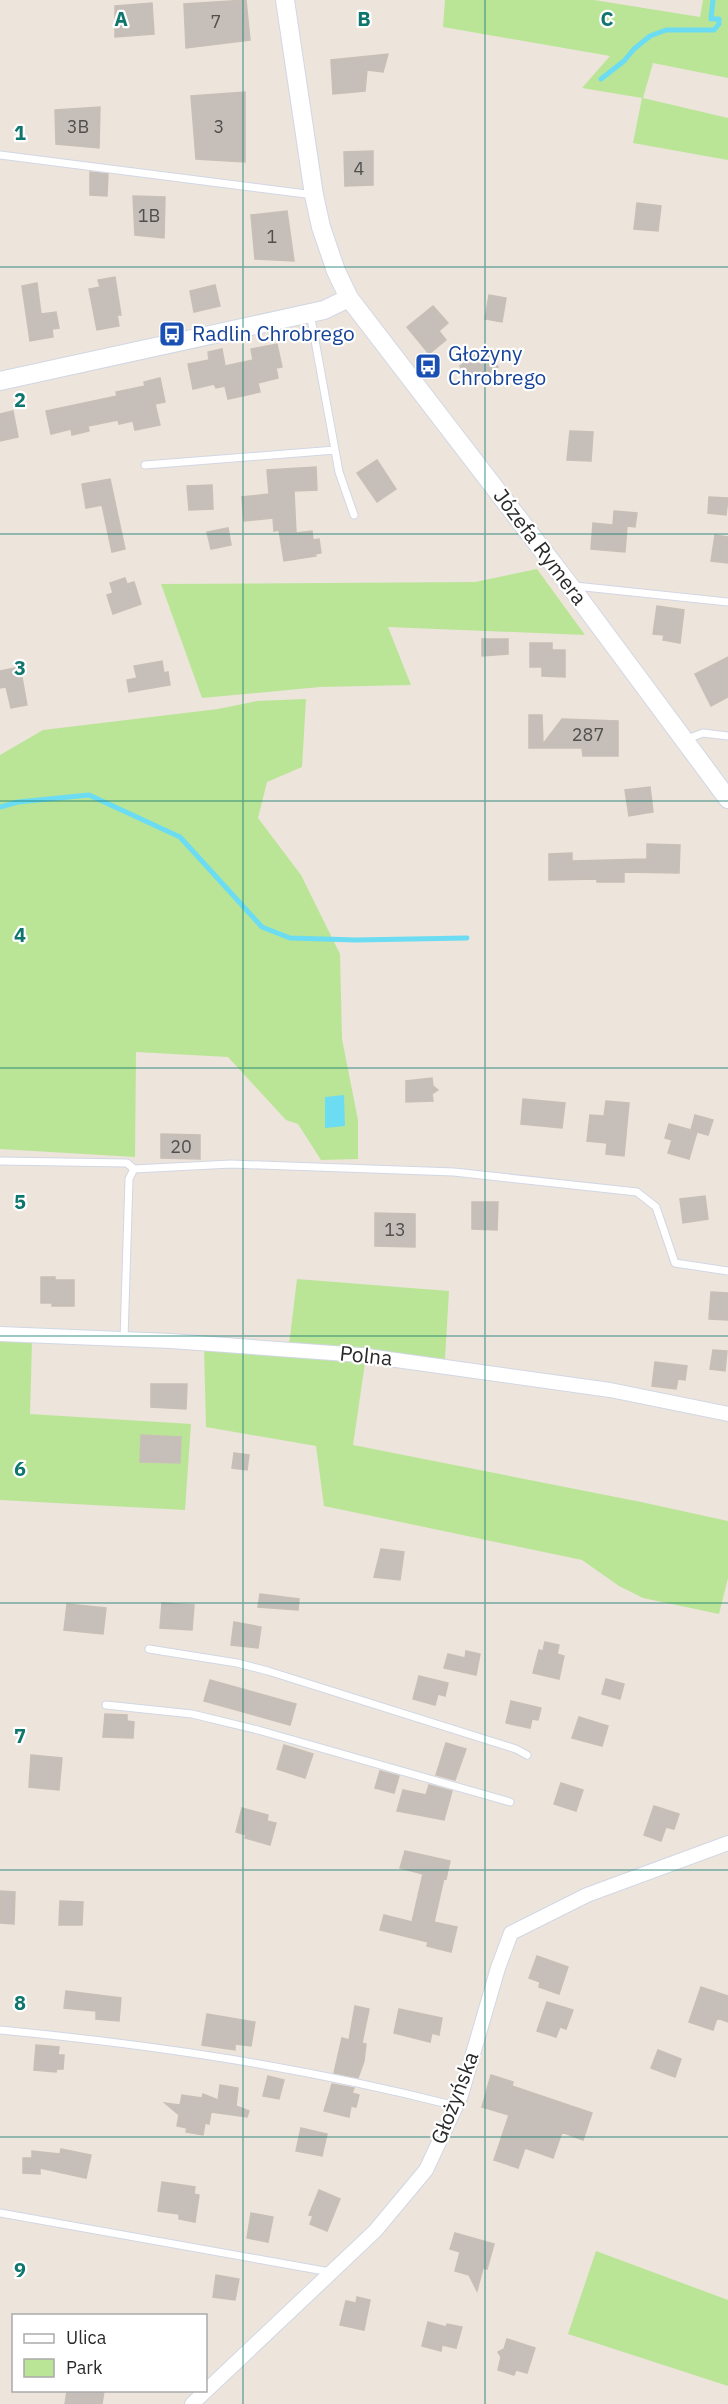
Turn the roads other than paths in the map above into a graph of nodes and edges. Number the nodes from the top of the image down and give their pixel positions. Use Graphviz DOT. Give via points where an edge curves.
graph roads {
  1 [pos="285,0"];
  2 [pos="0,155"];
  3 [pos="314,195"];
  4 [pos="349,298"];
  5 [pos="310,313"];
  6 [pos="0,381"];
  7 [pos="335,450"];
  8 [pos="146,465"];
  9 [pos="354,515"];
  10 [pos="570,586"];
  11 [pos="728,602"];
  12 [pos="728,736"];
  13 [pos="684,740"];
  14 [pos="728,799"];
  15 [pos="0,1161"];
  16 [pos="135,1169"];
  17 [pos="728,1271"];
  18 [pos="0,1334"];
  19 [pos="124,1339"];
  20 [pos="728,1414"];
  21 [pos="148,1649"];
  22 [pos="106,1705"];
  23 [pos="527,1755"];
  24 [pos="510,1803"];
  25 [pos="728,1843"];
  26 [pos="0,2030"];
  27 [pos="456,2106"];
  28 [pos="0,2213"];
  29 [pos="330,2272"];
  30 [pos="207,2390"];
  31 [pos="205,2392"];
  32 [pos="192,2404"];
  1 -- 3 [label="street, Józefa Rymera"];
  2 -- 3 [label="lane"];
  3 -- 4 [label="street, Józefa Rymera" via="336,272"];
  4 -- 5 [label="street"];
  4 -- 10 [label="street, Józefa Rymera"];
  5 -- 6 [label="street"];
  5 -- 7 [label="lane"];
  7 -- 8 [label="lane"];
  7 -- 9 [label="lane"];
  10 -- 11 [label="lane"];
  10 -- 13 [label="street, Józefa Rymera"];
  12 -- 13 [label="lane" via="703,733"];
  13 -- 14 [label="street, Józefa Rymera"];
  15 -- 16 [label="lane" via="127,1163"];
  16 -- 17 [label="lane" via="231,1164 454,1172 637,1192 656,1207 675,1263"];
  16 -- 19 [label="lane" via="129,1179"];
  18 -- 19 [label="street, Polna"];
  19 -- 20 [label="street, Polna" via="360,1354 610,1390"];
  21 -- 23 [label="lane" via="268,1671"];
  22 -- 24 [label="lane" via="192,1714"];
  25 -- 27 [label="street, Głożyńska" via="586,1895 511,1933"];
  26 -- 27 [label="lane" via="260,2062"];
  27 -- 29 [label="street, Głożyńska" via="426,2170 375,2231"];
  28 -- 29 [label="lane"];
  29 -- 30 [label="street, Głożyńska"];
  31 -- 32 [label="street, Głożyńska"];
}
